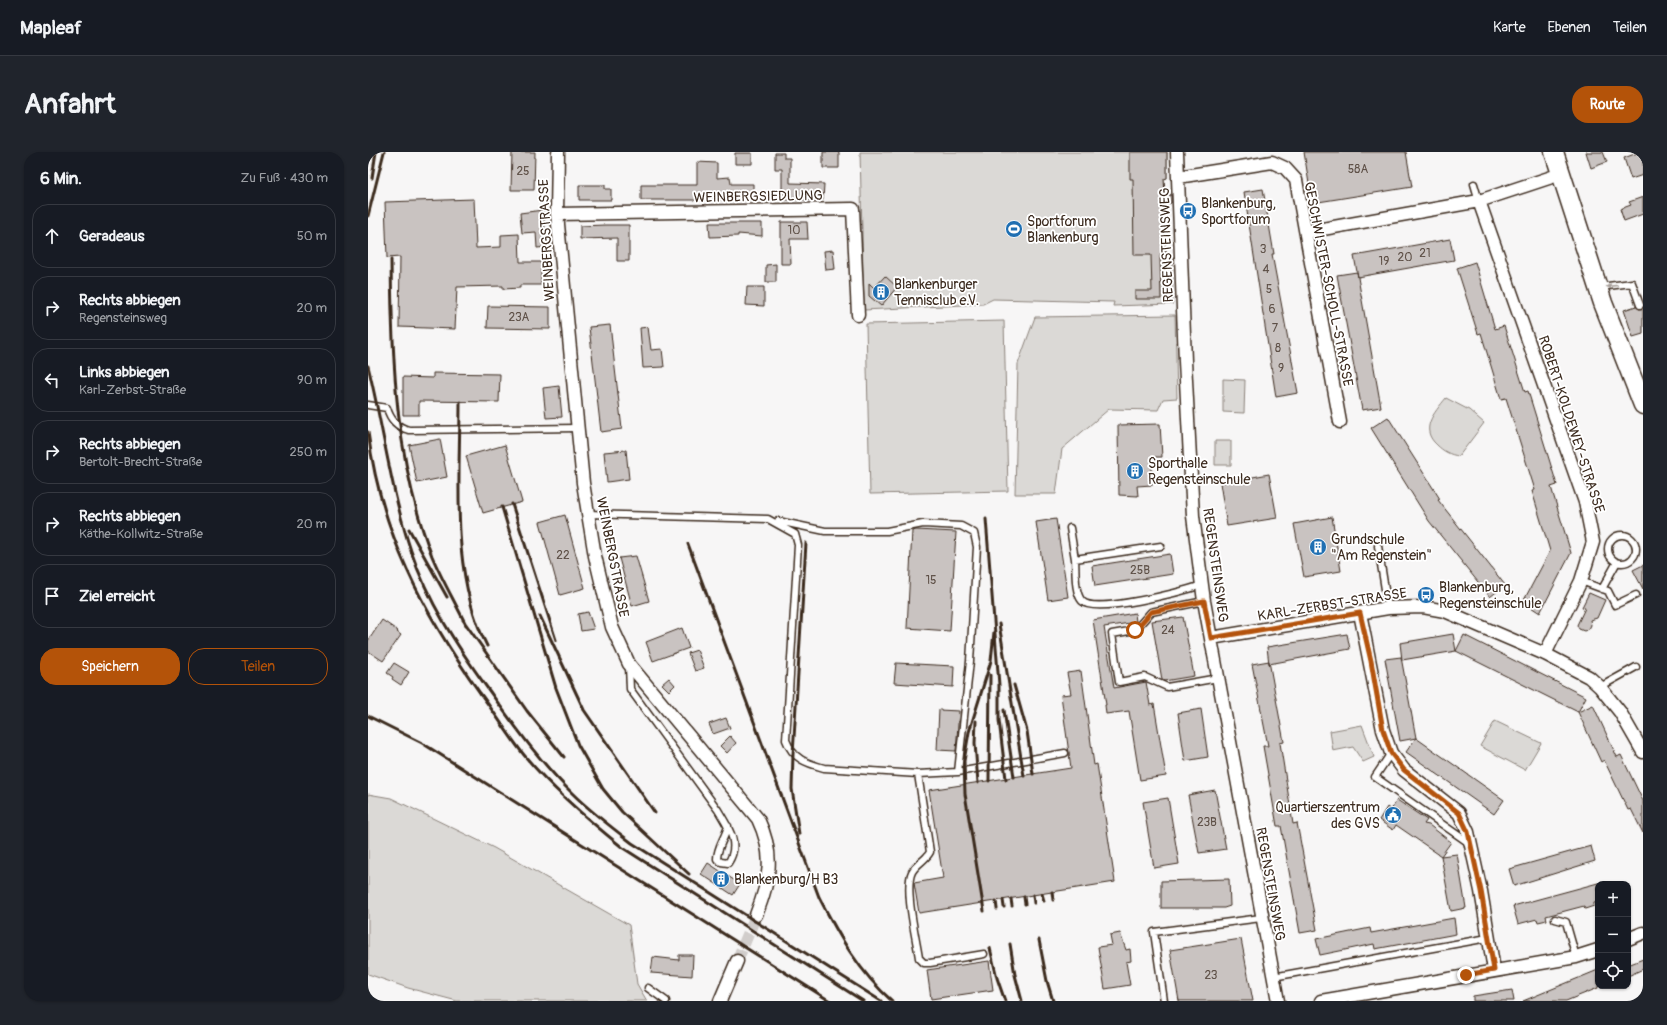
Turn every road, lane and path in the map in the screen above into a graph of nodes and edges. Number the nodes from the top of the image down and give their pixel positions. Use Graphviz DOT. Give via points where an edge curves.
graph roads {
  1 [pos="558,152"];
  2 [pos="1177,152"];
  3 [pos="1554,152"];
  4 [pos="1561,174"];
  5 [pos="1178,177"];
  6 [pos="1474,184"];
  7 [pos="1479,201"];
  8 [pos="557,214"];
  9 [pos="1306,232"];
  10 [pos="1598,287"];
  11 [pos="1640,305"];
  12 [pos="858,315"];
  13 [pos="1639,386"];
  14 [pos="368,405"];
  15 [pos="1643,405"];
  16 [pos="1340,422"];
  17 [pos="578,428"];
  18 [pos="587,514"];
  19 [pos="768,519"];
  20 [pos="1070,528"];
  21 [pos="1160,546"];
  22 [pos="1378,546"];
  23 [pos="1074,559"];
  24 [pos="1617,562"];
  25 [pos="1581,581"];
  26 [pos="1202,585"];
  27 [pos="1602,589"];
  28 [pos="1636,595"];
  29 [pos="1204,601"];
  30 [pos="1388,608"];
  31 [pos="1360,613"];
  32 [pos="1211,638"];
  33 [pos="1545,654"];
  34 [pos="629,664"];
  35 [pos="1636,667"];
  36 [pos="1218,678"];
  37 [pos="1600,687"];
  38 [pos="1643,752"];
  39 [pos="1065,753"];
  40 [pos="1391,753"];
  41 [pos="958,772"];
  42 [pos="918,774"];
  43 [pos="728,826"];
  44 [pos="1470,844"];
  45 [pos="756,915"];
  46 [pos="1261,918"];
  47 [pos="1555,919"];
  48 [pos="1643,933"];
  49 [pos="1488,938"];
  50 [pos="1631,938"];
  51 [pos="1595,951"];
  52 [pos="984,954"];
  53 [pos="1576,957"];
  54 [pos="736,961"];
  55 [pos="1494,970"];
  56 [pos="1273,977"];
  57 [pos="648,988"];
  58 [pos="666,1001"];
  59 [pos="720,1001"];
  60 [pos="1164,1001"];
  61 [pos="1278,1001"];
  62 [pos="1321,1001"];
  1 -- 8 [label="street, WEINBERGSTRASSE"];
  2 -- 5 [label="street, REGENSTEINSWEG"];
  3 -- 4 [label="main road"];
  4 -- 7 [label="street"];
  4 -- 10 [label="main road"];
  5 -- 9 [label="street, GESCHWISTER-SCHOLL-STRASSE" via="1272,162 1286,168 1296,180"];
  5 -- 26 [label="street, REGENSTEINSWEG" via="1190,480"];
  6 -- 7 [label="lane"];
  7 -- 9 [label="street"];
  7 -- 25 [label="street, ROBERT-KOLDEWEY-STRASSE" via="1585,502 1593,542"];
  8 -- 12 [label="street, WEINBERGSIEDLUNG" via="853,209"];
  8 -- 17 [label="street, WEINBERGSTRASSE"];
  9 -- 16 [label="street, GESCHWISTER-SCHOLL-STRASSE"];
  11 -- 10 [label="lane, one-way" via="1632,284"];
  10 -- 13 [label="main road"];
  13 -- 15 [label="main road"];
  14 -- 17 [label="lane" via="387,408 388,415 400,428 408,430"];
  17 -- 18 [label="street, WEINBERGSTRASSE"];
  18 -- 19 [label="lane"];
  18 -- 34 [label="street, WEINBERGSTRASSE" via="612,627"];
  19 -- 41 [label="lane" via="826,531 887,531 923,524 961,526 974,533 977,547 970,661"];
  19 -- 42 [label="lane" via="795,534 798,545 786,740 793,754 824,768"];
  20 -- 23 [label="lane"];
  21 -- 23 [label="lane"];
  22 -- 30 [label="lane"];
  23 -- 26 [label="lane" via="1078,592 1081,601 1087,606 1142,600"];
  24 -- 24 [label="lane" via="1626,562 1634,556 1636,547 1628,536 1615,536 1609,543 1608,552"];
  24 -- 27 [label="lane"];
  25 -- 27 [label="lane"];
  25 -- 33 [label="street, ROBERT-KOLDEWEY-STRASSE"];
  26 -- 29 [label="street, REGENSTEINSWEG"];
  27 -- 28 [label="lane" via="1608,591 1615,606"];
  29 -- 32 [label="street, REGENSTEINSWEG"];
  29 -- 36 [label="lane" via="1151,612 1135,630 1112,634 1119,682 1145,678 1167,687"];
  30 -- 31 [label="street, KARL-ZERBST-STRASSE"];
  30 -- 33 [label="street, KARL-ZERBST-STRASSE" via="1423,606 1445,611"];
  31 -- 32 [label="street, KARL-ZERBST-STRASSE"];
  31 -- 40 [label="street" via="1383,730"];
  32 -- 36 [label="street, REGENSTEINSWEG"];
  33 -- 37 [label="street, KARL-ZERBST-STRASSE" via="1582,672"];
  34 -- 43 [label="lane" via="630,689"];
  34 -- 45 [label="street, WEINBERGSTRASSE" via="758,819 768,852 769,872 766,890"];
  35 -- 37 [label="lane"];
  36 -- 46 [label="street, REGENSTEINSWEG"];
  37 -- 38 [label="street, KARL-ZERBST-STRASSE" via="1620,712"];
  39 -- 41 [label="lane"];
  40 -- 44 [label="street" via="1404,770 1459,813"];
  40 -- 44 [label="lane" via="1375,777"];
  41 -- 42 [label="lane"];
  42 -- 52 [label="lane" via="930,852 913,871 908,885 919,958 924,963 930,963"];
  43 -- 43 [label="lane" via="733,837 732,858 728,863 717,859 717,850"];
  44 -- 49 [label="street"];
  46 -- 56 [label="street, REGENSTEINSWEG"];
  46 -- 60 [label="lane" via="1154,932"];
  47 -- 53 [label="lane" via="1566,922"];
  48 -- 50 [label="street"];
  49 -- 55 [label="street"];
  49 -- 56 [label="lane"];
  51 -- 53 [label="street"];
  53 -- 55 [label="street"];
  54 -- 59 [label="street"];
  55 -- 62 [label="street"];
  56 -- 61 [label="street, REGENSTEINSWEG"];
  57 -- 58 [label="lane"];
}
